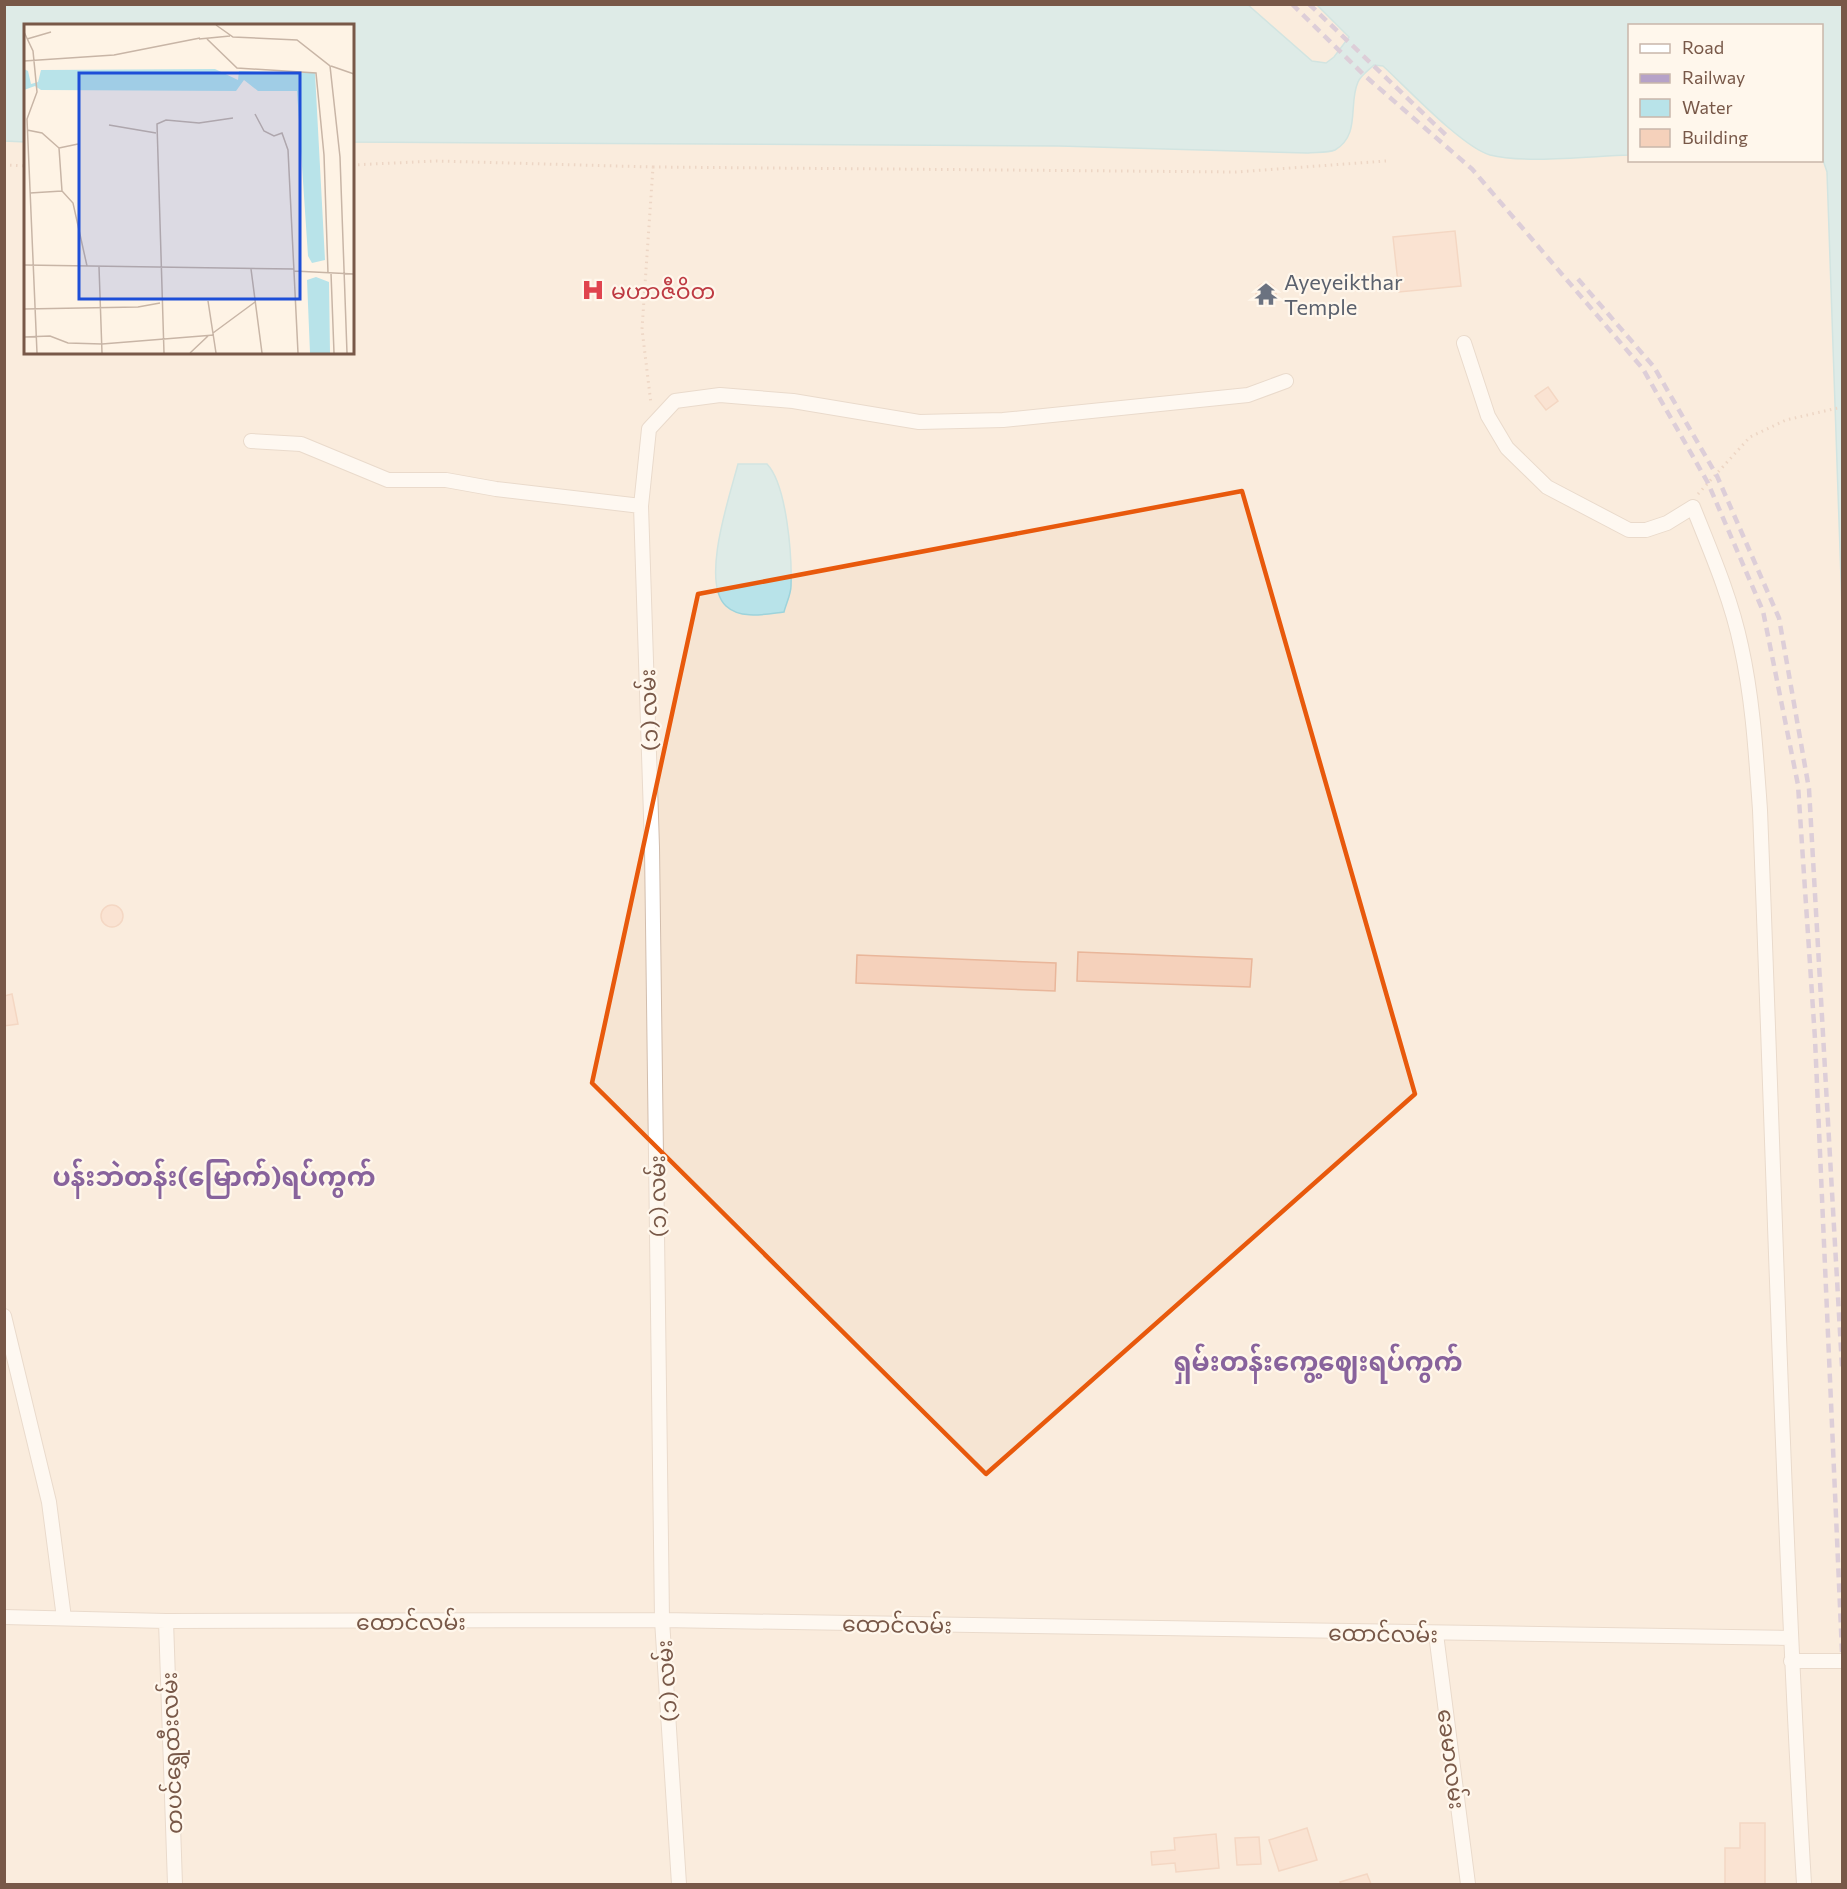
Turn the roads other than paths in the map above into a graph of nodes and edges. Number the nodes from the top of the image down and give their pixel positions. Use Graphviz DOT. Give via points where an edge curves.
graph roads {
  1 [pos="1464,343"];
  2 [pos="1286,381"];
  3 [pos="251,441"];
  4 [pos="641,506"];
  5 [pos="4,1316"];
  6 [pos="4,1617"];
  7 [pos="64,1618"];
  8 [pos="662,1620"];
  9 [pos="166,1621"];
  10 [pos="1436,1634"];
  11 [pos="1790,1638"];
  12 [pos="1791,1661"];
  13 [pos="1842,1661"];
  14 [pos="175,1884"];
  15 [pos="679,1884"];
  16 [pos="1468,1884"];
  17 [pos="1804,1884"];
  1 -- 11 [label="street" via="1488,416 1507,448 1547,487 1629,530 1646,530 1667,523 1693,507 1723,583 1741,644 1752,706 1761,822"];
  2 -- 4 [label="street, (၁) လမ်း" via="1248,395 1003,420 919,422 793,401 720,395 675,401 649,429"];
  3 -- 4 [label="street" via="301,444 388,480 446,480"];
  4 -- 8 [label="street, (၁) လမ်း" via="652,847"];
  5 -- 7 [label="street" via="49,1502"];
  6 -- 7 [label="street, ထောင်လမ်း"];
  7 -- 9 [label="street, ထောင်လမ်း"];
  8 -- 9 [label="street, ထောင်လမ်း"];
  8 -- 10 [label="street, ထောင်လမ်း"];
  8 -- 15 [label="street, (၁) လမ်း"];
  9 -- 14 [label="street, တပင်ရွှေထီးလမ်း"];
  10 -- 11 [label="street, ထောင်လမ်း"];
  10 -- 16 [label="street, ခေမာလမ်း"];
  11 -- 12 [label="street"];
  12 -- 13 [label="street"];
  12 -- 17 [label="street"];
}
